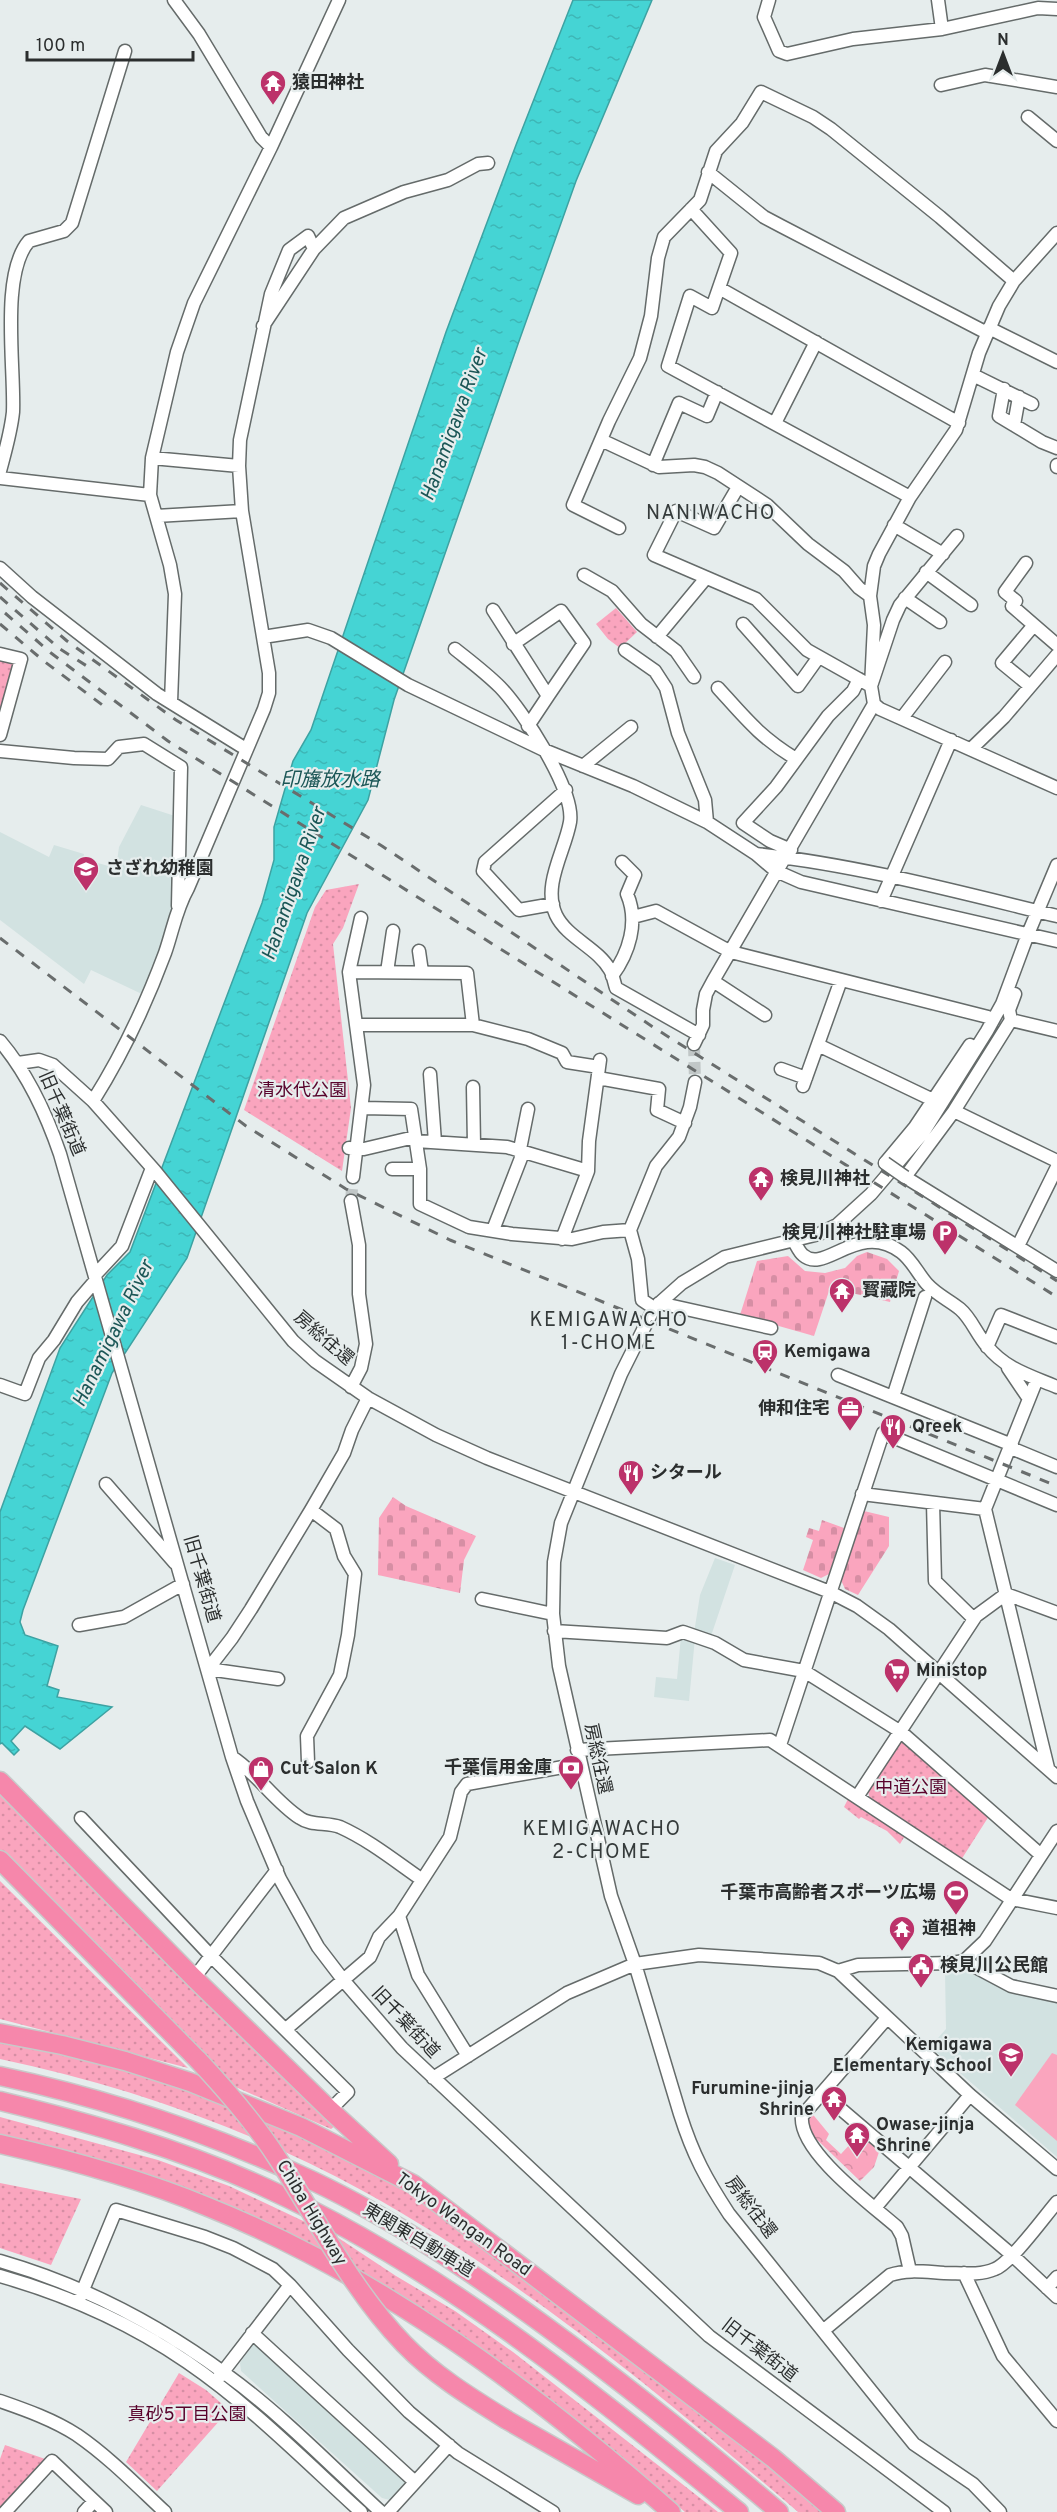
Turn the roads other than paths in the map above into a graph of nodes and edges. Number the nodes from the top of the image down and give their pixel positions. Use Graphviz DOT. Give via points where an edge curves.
graph roads {
  1 [pos="174,0"];
  2 [pos="339,0"];
  3 [pos="769,0"];
  4 [pos="938,0"];
  5 [pos="1057,9"];
  6 [pos="942,29"];
  7 [pos="125,51"];
  8 [pos="941,85"];
  9 [pos="1057,87"];
  10 [pos="1029,117"];
  11 [pos="1057,141"];
  12 [pos="271,147"];
  13 [pos="488,163"];
  14 [pos="708,172"];
  15 [pos="691,209"];
  16 [pos="1057,233"];
  17 [pos="314,249"];
  18 [pos="1014,281"];
  19 [pos="719,288"];
  20 [pos="263,326"];
  21 [pos="988,330"];
  22 [pos="816,342"];
  23 [pos="1057,362"];
  24 [pos="973,375"];
  25 [pos="1004,389"];
  26 [pos="717,392"];
  27 [pos="1019,397"];
  28 [pos="1032,404"];
  29 [pos="775,423"];
  30 [pos="959,423"];
  31 [pos="1014,425"];
  32 [pos="601,440"];
  33 [pos="1057,448"];
  34 [pos="152,458"];
  35 [pos="653,465"];
  36 [pos="239,466"];
  37 [pos="0,471"];
  38 [pos="0,478"];
  39 [pos="738,488"];
  40 [pos="150,495"];
  41 [pos="910,497"];
  42 [pos="242,511"];
  43 [pos="156,516"];
  44 [pos="894,525"];
  45 [pos="619,528"];
  46 [pos="957,536"];
  47 [pos="943,554"];
  48 [pos="1026,562"];
  49 [pos="0,568"];
  50 [pos="926,572"];
  51 [pos="584,575"];
  52 [pos="706,578"];
  53 [pos="870,596"];
  54 [pos="905,598"];
  55 [pos="971,605"];
  56 [pos="493,610"];
  57 [pos="940,622"];
  58 [pos="743,624"];
  59 [pos="1034,626"];
  60 [pos="263,637"];
  61 [pos="657,637"];
  62 [pos="513,644"];
  63 [pos="1057,645"];
  64 [pos="455,649"];
  65 [pos="625,650"];
  66 [pos="0,654"];
  67 [pos="1057,655"];
  68 [pos="818,658"];
  69 [pos="945,662"];
  70 [pos="693,677"];
  71 [pos="859,679"];
  72 [pos="871,686"];
  73 [pos="1030,686"];
  74 [pos="718,688"];
  75 [pos="548,696"];
  76 [pos="171,702"];
  77 [pos="874,704"];
  78 [pos="902,718"];
  79 [pos="528,726"];
  80 [pos="631,727"];
  81 [pos="0,735"];
  82 [pos="951,740"];
  83 [pos="241,746"];
  84 [pos="971,749"];
  85 [pos="544,750"];
  86 [pos="0,751"];
  87 [pos="796,759"];
  88 [pos="583,766"];
  89 [pos="1057,788"];
  90 [pos="566,790"];
  91 [pos="707,822"];
  92 [pos="756,854"];
  93 [pos="788,854"];
  94 [pos="622,862"];
  95 [pos="1057,865"];
  96 [pos="776,871"];
  97 [pos="891,877"];
  98 [pos="881,901"];
  99 [pos="553,904"];
  100 [pos="178,907"];
  101 [pos="1038,912"];
  102 [pos="1057,916"];
  103 [pos="633,917"];
  104 [pos="361,918"];
  105 [pos="393,932"];
  106 [pos="1026,939"];
  107 [pos="1057,941"];
  108 [pos="419,951"];
  109 [pos="730,952"];
  110 [pos="349,972"];
  111 [pos="387,972"];
  112 [pos="422,972"];
  113 [pos="612,976"];
  114 [pos="841,980"];
  115 [pos="713,981"];
  116 [pos="765,1015"];
  117 [pos="988,1017"];
  118 [pos="1011,1020"];
  119 [pos="356,1025"];
  120 [pos="473,1025"];
  121 [pos="1057,1031"];
  122 [pos="0,1041"];
  123 [pos="818,1046"];
  124 [pos="18,1063"];
  125 [pos="599,1068"];
  126 [pos="781,1070"];
  127 [pos="430,1074"];
  128 [pos="695,1082"];
  129 [pos="473,1087"];
  130 [pos="933,1100"];
  131 [pos="93,1101"];
  132 [pos="363,1108"];
  133 [pos="528,1109"];
  134 [pos="954,1111"];
  135 [pos="685,1123"];
  136 [pos="416,1139"];
  137 [pos="435,1142"];
  138 [pos="474,1145"];
  139 [pos="353,1148"];
  140 [pos="520,1149"];
  141 [pos="1057,1161"];
  142 [pos="1057,1167"];
  143 [pos="153,1169"];
  144 [pos="392,1169"];
  145 [pos="420,1169"];
  146 [pos="588,1171"];
  147 [pos="353,1177"];
  148 [pos="906,1177"];
  149 [pos="351,1201"];
  150 [pos="492,1230"];
  151 [pos="630,1230"];
  152 [pos="562,1239"];
  153 [pos="794,1240"];
  154 [pos="1018,1246"];
  155 [pos="1057,1271"];
  156 [pos="96,1280"];
  157 [pos="925,1297"];
  158 [pos="657,1306"];
  159 [pos="771,1328"];
  160 [pos="1057,1337"];
  161 [pos="987,1347"];
  162 [pos="1007,1367"];
  163 [pos="838,1375"];
  164 [pos="1037,1379"];
  165 [pos="0,1385"];
  166 [pos="351,1387"];
  167 [pos="1057,1387"];
  168 [pos="893,1397"];
  169 [pos="368,1398"];
  170 [pos="1029,1399"];
  171 [pos="1011,1446"];
  172 [pos="1057,1467"];
  173 [pos="997,1481"];
  174 [pos="106,1484"];
  175 [pos="573,1491"];
  176 [pos="862,1494"];
  177 [pos="933,1503"];
  178 [pos="1057,1505"];
  179 [pos="986,1509"];
  180 [pos="311,1510"];
  181 [pos="178,1566"];
  182 [pos="183,1584"];
  183 [pos="830,1592"];
  184 [pos="1006,1594"];
  185 [pos="482,1599"];
  186 [pos="1057,1613"];
  187 [pos="553,1614"];
  188 [pos="974,1619"];
  189 [pos="79,1625"];
  190 [pos="554,1631"];
  191 [pos="208,1669"];
  192 [pos="804,1671"];
  193 [pos="939,1674"];
  194 [pos="278,1679"];
  195 [pos="900,1732"];
  196 [pos="780,1745"];
  197 [pos="577,1750"];
  198 [pos="232,1757"];
  199 [pos="308,1762"];
  200 [pos="580,1764"];
  201 [pos="1052,1773"];
  202 [pos="0,1781"];
  203 [pos="857,1797"];
  204 [pos="81,1818"];
  205 [pos="1057,1831"];
  206 [pos="1041,1856"];
  207 [pos="0,1860"];
  208 [pos="277,1870"];
  209 [pos="421,1880"];
  210 [pos="1011,1899"];
  211 [pos="1057,1908"];
  212 [pos="399,1916"];
  213 [pos="211,1956"];
  214 [pos="964,1961"];
  215 [pos="635,1964"];
  216 [pos="838,1971"];
  217 [pos="194,1978"];
  218 [pos="344,1982"];
  219 [pos="1057,1996"];
  220 [pos="887,2018"];
  221 [pos="286,2029"];
  222 [pos="0,2032"];
  223 [pos="468,2056"];
  224 [pos="0,2076"];
  225 [pos="433,2078"];
  226 [pos="822,2093"];
  227 [pos="970,2095"];
  228 [pos="0,2101"];
  229 [pos="330,2110"];
  230 [pos="0,2144"];
  231 [pos="909,2168"];
  232 [pos="1057,2169"];
  233 [pos="413,2184"];
  234 [pos="1057,2202"];
  235 [pos="875,2208"];
  236 [pos="1012,2255"];
  237 [pos="0,2261"];
  238 [pos="910,2271"];
  239 [pos="964,2273"];
  240 [pos="0,2276"];
  241 [pos="1057,2277"];
  242 [pos="290,2285"];
  243 [pos="1047,2288"];
  244 [pos="84,2290"];
  245 [pos="1057,2297"];
  246 [pos="78,2302"];
  247 [pos="824,2330"];
  248 [pos="252,2333"];
  249 [pos="223,2372"];
  250 [pos="214,2382"];
  251 [pos="0,2401"];
  252 [pos="1057,2421"];
  253 [pos="448,2445"];
  254 [pos="415,2482"];
  255 [pos="94,2501"];
  256 [pos="164,2511"];
  257 [pos="5,2512"];
  258 [pos="84,2512"];
  259 [pos="105,2512"];
  260 [pos="361,2512"];
  261 [pos="381,2512"];
  262 [pos="387,2512"];
  263 [pos="553,2512"];
  264 [pos="665,2512"];
  265 [pos="671,2512"];
  266 [pos="739,2512"];
  267 [pos="779,2512"];
  268 [pos="836,2512"];
  269 [pos="944,2512"];
  270 [pos="1000,2512"];
  1 -- 12 [label="street"];
  2 -- 12 [label="street"];
  3 -- 6 [label="street" via="764,17 779,51 787,54 853,39"];
  4 -- 6 [label="street"];
  5 -- 6 [label="street" via="1038,8"];
  7 -- 37 [label="street" via="70,226 29,241 19,255 9,321 13,415"];
  8 -- 9 [label="street" via="985,75"];
  10 -- 11 [label="street"];
  12 -- 34 [label="street" via="194,303 177,352"];
  13 -- 17 [label="street" via="344,218"];
  14 -- 15 [label="street" via="700,200"];
  14 -- 18 [label="street" via="716,151 742,123 761,92 831,129"];
  14 -- 21 [label="street" via="764,217"];
  15 -- 19 [label="street" via="731,253"];
  15 -- 32 [label="street" via="664,237 640,358"];
  16 -- 18 [label="street"];
  17 -- 20 [label="street"];
  17 -- 20 [label="street" via="308,236 289,250"];
  18 -- 21 [label="street"];
  19 -- 22 [label="street"];
  19 -- 26 [label="street" via="712,308 690,296 668,366"];
  20 -- 36 [label="street" via="240,440"];
  21 -- 23 [label="street"];
  21 -- 24 [label="street"];
  22 -- 29 [label="street"];
  22 -- 30 [label="street"];
  24 -- 25 [label="street"];
  24 -- 30 [label="street"];
  25 -- 27 [label="street"];
  25 -- 31 [label="street" via="999,416"];
  26 -- 29 [label="street"];
  26 -- 35 [label="street" via="707,416 679,403"];
  27 -- 28 [label="street"];
  27 -- 31 [label="street"];
  29 -- 41 [label="street"];
  30 -- 41 [label="street"];
  31 -- 33 [label="street"];
  32 -- 35 [label="street"];
  32 -- 45 [label="street" via="573,505"];
  34 -- 36 [label="street"];
  34 -- 40 [label="street"];
  35 -- 39 [label="street" via="705,467"];
  36 -- 42 [label="street"];
  38 -- 40 [label="street"];
  39 -- 52 [label="street" via="714,528 676,511 654,555"];
  39 -- 53 [label="street" via="767,505"];
  40 -- 43 [label="street"];
  41 -- 44 [label="street"];
  42 -- 43 [label="street"];
  42 -- 60 [label="street"];
  43 -- 76 [label="street" via="175,594"];
  44 -- 47 [label="street"];
  44 -- 53 [label="street" via="874,566"];
  46 -- 47 [label="street"];
  47 -- 50 [label="street"];
  48 -- 59 [label="street" via="1005,592 1016,601 1012,606"];
  49 -- 76 [label="street"];
  50 -- 54 [label="street"];
  50 -- 55 [label="street"];
  51 -- 61 [label="street" via="612,591"];
  52 -- 61 [label="street"];
  52 -- 68 [label="street" via="756,599"];
  53 -- 72 [label="street" via="874,626"];
  54 -- 57 [label="street"];
  54 -- 72 [label="street" via="893,620"];
  56 -- 62 [label="street"];
  58 -- 68 [label="street" via="798,686"];
  59 -- 63 [label="street"];
  59 -- 73 [label="street" via="1002,663"];
  60 -- 85 [label="street" via="308,630 331,638 408,685"];
  60 -- 100 [label="street" via="269,673 264,709"];
  61 -- 70 [label="street" via="676,651"];
  62 -- 75 [label="street"];
  62 -- 75 [label="street" via="561,611 584,643"];
  64 -- 79 [label="street" via="501,688"];
  65 -- 91 [label="street" via="655,671 666,688 678,733 705,800"];
  66 -- 81 [label="street" via="21,659"];
  67 -- 73 [label="street"];
  68 -- 71 [label="street"];
  69 -- 78 [label="street"];
  71 -- 72 [label="street"];
  71 -- 87 [label="street"];
  72 -- 77 [label="street"];
  73 -- 84 [label="street"];
  74 -- 87 [label="street" via="752,727"];
  75 -- 79 [label="street"];
  76 -- 83 [label="street"];
  77 -- 78 [label="street"];
  77 -- 93 [label="street"];
  78 -- 82 [label="street"];
  79 -- 85 [label="street"];
  80 -- 88 [label="street"];
  82 -- 84 [label="street"];
  82 -- 97 [label="street"];
  84 -- 89 [label="street"];
  85 -- 88 [label="street"];
  85 -- 90 [label="street"];
  86 -- 100 [label="street" via="108,759 119,747 144,744 181,768"];
  87 -- 93 [label="street" via="743,823"];
  88 -- 91 [label="street"];
  90 -- 99 [label="street" via="570,822 553,882"];
  90 -- 99 [label="street" via="484,862 483,871 519,910"];
  91 -- 92 [label="street"];
  92 -- 93 [label="street"];
  92 -- 96 [label="street"];
  93 -- 96 [label="street"];
  93 -- 97 [label="street"];
  94 -- 103 [label="street" via="635,875 627,894"];
  95 -- 101 [label="street"];
  96 -- 98 [label="street" via="801,882"];
  96 -- 109 [label="street"];
  97 -- 98 [label="street"];
  97 -- 101 [label="street"];
  98 -- 106 [label="street"];
  99 -- 113 [label="street" via="564,924"];
  100 -- 131 [label="street" via="165,952 133,1028"];
  101 -- 102 [label="street"];
  101 -- 106 [label="street"];
  103 -- 109 [label="street" via="657,911"];
  103 -- 113 [label="street" via="625,957"];
  104 -- 110 [label="street"];
  105 -- 111 [label="street"];
  106 -- 107 [label="street"];
  106 -- 117 [label="street"];
  106 -- 118 [label="street" via="1026,964 1009,1010"];
  106 -- 153 [label="street" via="1002,1004 923,1133 871,1194 837,1225"];
  108 -- 112 [label="street"];
  109 -- 114 [label="street"];
  109 -- 115 [label="street"];
  110 -- 111 [label="street"];
  110 -- 119 [label="street"];
  111 -- 112 [label="street"];
  112 -- 120 [label="street" via="467,973"];
  113 -- 115 [label="street" via="616,988 696,1040 703,1025 706,994"];
  114 -- 117 [label="street"];
  114 -- 123 [label="street"];
  115 -- 116 [label="street"];
  117 -- 130 [label="street"];
  118 -- 121 [label="street"];
  118 -- 134 [label="street"];
  119 -- 120 [label="street"];
  119 -- 132 [label="street"];
  120 -- 125 [label="street" via="528,1039 562,1053 567,1062"];
  122 -- 124 [label="street, 旧千葉街道"];
  123 -- 126 [label="street" via="804,1082"];
  123 -- 130 [label="street"];
  124 -- 131 [label="street" via="39,1060 53,1065"];
  124 -- 156 [label="street, 旧千葉街道" via="53,1133"];
  125 -- 135 [label="street" via="660,1089 657,1110"];
  125 -- 146 [label="street"];
  127 -- 137 [label="street"];
  128 -- 135 [label="street"];
  129 -- 138 [label="street"];
  130 -- 148 [label="street, bridge" via="885,1163"];
  131 -- 143 [label="street"];
  132 -- 136 [label="street" via="411,1108"];
  132 -- 139 [label="street"];
  133 -- 140 [label="street"];
  134 -- 141 [label="street"];
  134 -- 148 [label="street"];
  135 -- 151 [label="street" via="656,1166"];
  136 -- 137 [label="street"];
  136 -- 139 [label="street"];
  136 -- 145 [label="street"];
  137 -- 138 [label="street"];
  138 -- 140 [label="street"];
  139 -- 147 [label="street"];
  140 -- 146 [label="street"];
  140 -- 150 [label="street" via="521,1158"];
  142 -- 154 [label="street"];
  143 -- 156 [label="street" via="122,1246"];
  143 -- 166 [label="street, 房総往還" via="293,1341"];
  144 -- 145 [label="street"];
  145 -- 150 [label="street" via="420,1204 469,1227"];
  146 -- 152 [label="street"];
  148 -- 154 [label="street"];
  149 -- 166 [label="street" via="359,1245 358,1294 366,1344 361,1368"];
  150 -- 152 [label="street"];
  151 -- 152 [label="street"];
  151 -- 158 [label="street" via="642,1300"];
  153 -- 158 [label="street" via="725,1257 682,1283"];
  153 -- 161 [label="street" via="803,1256 814,1260 828,1259 840,1249 861,1241 888,1245 902,1252 942,1299 961,1310"];
  154 -- 155 [label="street"];
  156 -- 165 [label="street" via="39,1358 25,1394"];
  156 -- 181 [label="street, 旧千葉街道"];
  157 -- 168 [label="street"];
  158 -- 159 [label="street"];
  158 -- 175 [label="street" via="632,1349"];
  160 -- 161 [label="street" via="1001,1315"];
  161 -- 162 [label="street"];
  162 -- 164 [label="street"];
  162 -- 170 [label="street"];
  163 -- 168 [label="street"];
  164 -- 167 [label="street"];
  164 -- 170 [label="street"];
  166 -- 169 [label="street, 房総往還"];
  168 -- 171 [label="street"];
  169 -- 175 [label="street, 房総往還" via="436,1435"];
  169 -- 180 [label="street" via="344,1453"];
  170 -- 171 [label="street"];
  171 -- 172 [label="street"];
  171 -- 173 [label="street"];
  173 -- 176 [label="street" via="883,1433"];
  173 -- 178 [label="street"];
  173 -- 179 [label="street"];
  174 -- 181 [label="street"];
  175 -- 183 [label="street"];
  175 -- 187 [label="street, 房総往還" via="561,1523 554,1562"];
  176 -- 177 [label="street"];
  176 -- 183 [label="street"];
  177 -- 179 [label="street"];
  177 -- 188 [label="street" via="935,1581"];
  179 -- 184 [label="street"];
  180 -- 191 [label="street" via="251,1609"];
  180 -- 199 [label="street" via="336,1529 344,1556 355,1574 340,1675 307,1736"];
  181 -- 182 [label="street, 旧千葉街道"];
  182 -- 189 [label="street" via="124,1617"];
  182 -- 191 [label="street, 旧千葉街道"];
  183 -- 192 [label="street"];
  183 -- 193 [label="street" via="889,1629"];
  184 -- 186 [label="street"];
  184 -- 188 [label="street"];
  184 -- 201 [label="street"];
  185 -- 187 [label="street"];
  187 -- 190 [label="street, 房総往還"];
  188 -- 193 [label="street"];
  190 -- 192 [label="street" via="667,1638 683,1632 715,1643 744,1660"];
  190 -- 197 [label="street, 房総往還"];
  191 -- 194 [label="street"];
  191 -- 198 [label="street, 旧千葉街道"];
  192 -- 195 [label="street"];
  192 -- 196 [label="street"];
  193 -- 195 [label="street"];
  193 -- 201 [label="street"];
  195 -- 203 [label="street"];
  195 -- 206 [label="street"];
  196 -- 197 [label="street" via="770,1740"];
  196 -- 203 [label="street"];
  197 -- 200 [label="street, 房総往還"];
  198 -- 208 [label="street, 旧千葉街道"];
  198 -- 209 [label="street" via="249,1768 281,1804 302,1820 338,1827 370,1843"];
  200 -- 209 [label="street" via="467,1784 461,1792 450,1837"];
  200 -- 215 [label="street, 房総往還" via="611,1896"];
  202 -- 217 [label="highway"];
  203 -- 210 [label="street"];
  204 -- 213 [label="street"];
  205 -- 206 [label="street"];
  206 -- 210 [label="street"];
  207 -- 264 [label="highway, Chiba Highway, bridge" via="198,2060 252,2121 340,2263 405,2344 443,2379"];
  208 -- 213 [label="street"];
  208 -- 218 [label="street, 旧千葉街道" via="318,1947"];
  209 -- 212 [label="street"];
  210 -- 211 [label="street"];
  210 -- 214 [label="street" via="985,1941"];
  212 -- 218 [label="street" via="379,1937 370,1957"];
  212 -- 223 [label="street" via="418,1975"];
  213 -- 217 [label="street"];
  213 -- 221 [label="street"];
  214 -- 216 [label="street" via="858,1965"];
  214 -- 219 [label="street" via="1011,1986"];
  215 -- 216 [label="street" via="699,1955 819,1963"];
  215 -- 223 [label="street" via="567,1994"];
  215 -- 247 [label="street, 房総往還" via="690,2145 705,2178 729,2214"];
  216 -- 220 [label="street"];
  217 -- 229 [label="highway"];
  218 -- 221 [label="street"];
  218 -- 225 [label="street, 旧千葉街道"];
  220 -- 226 [label="street"];
  220 -- 227 [label="street"];
  221 -- 229 [label="street" via="348,2092"];
  222 -- 233 [label="highway, Tokyo Wangan Road" via="125,2061 190,2082 302,2127"];
  223 -- 225 [label="street"];
  224 -- 267 [label="highway, 東関東自動車道" via="162,2119 231,2145 344,2197 410,2234 516,2305 638,2396"];
  225 -- 269 [label="street, 旧千葉街道" via="709,2336"];
  226 -- 231 [label="street"];
  226 -- 235 [label="street" via="802,2116 801,2123 821,2159"];
  227 -- 231 [label="street"];
  227 -- 232 [label="street"];
  228 -- 266 [label="highway, 東関東自動車道" via="106,2129 206,2163 266,2187 374,2244 528,2346 632,2424"];
  229 -- 233 [label="highway"];
  230 -- 265 [label="highway" via="158,2188 209,2207 319,2259 385,2296 469,2352 581,2436"];
  231 -- 235 [label="street"];
  231 -- 236 [label="street"];
  233 -- 268 [label="highway, Tokyo Wangan Road" via="773,2458"];
  234 -- 236 [label="street"];
  235 -- 238 [label="street" via="903,2236"];
  236 -- 239 [label="street" via="996,2269"];
  236 -- 243 [label="street"];
  237 -- 244 [label="street"];
  238 -- 239 [label="street"];
  238 -- 247 [label="street" via="890,2275"];
  239 -- 252 [label="street" via="1003,2356"];
  240 -- 246 [label="street"];
  241 -- 243 [label="street"];
  242 -- 244 [label="street" via="273,2269 233,2248 116,2210"];
  242 -- 248 [label="street"];
  242 -- 253 [label="street" via="382,2386"];
  243 -- 245 [label="street"];
  244 -- 246 [label="street"];
  244 -- 249 [label="street" via="170,2335"];
  246 -- 250 [label="street" via="141,2334"];
  247 -- 270 [label="street, 房総往還" via="914,2444 973,2484"];
  248 -- 249 [label="street"];
  248 -- 254 [label="street"];
  249 -- 250 [label="street"];
  249 -- 261 [label="street"];
  250 -- 260 [label="street"];
  251 -- 256 [label="street" via="77,2435"];
  253 -- 254 [label="street"];
  253 -- 263 [label="street"];
  254 -- 262 [label="street"];
  255 -- 257 [label="street" via="52,2461"];
  255 -- 258 [label="street"];
  255 -- 259 [label="street"];
}
